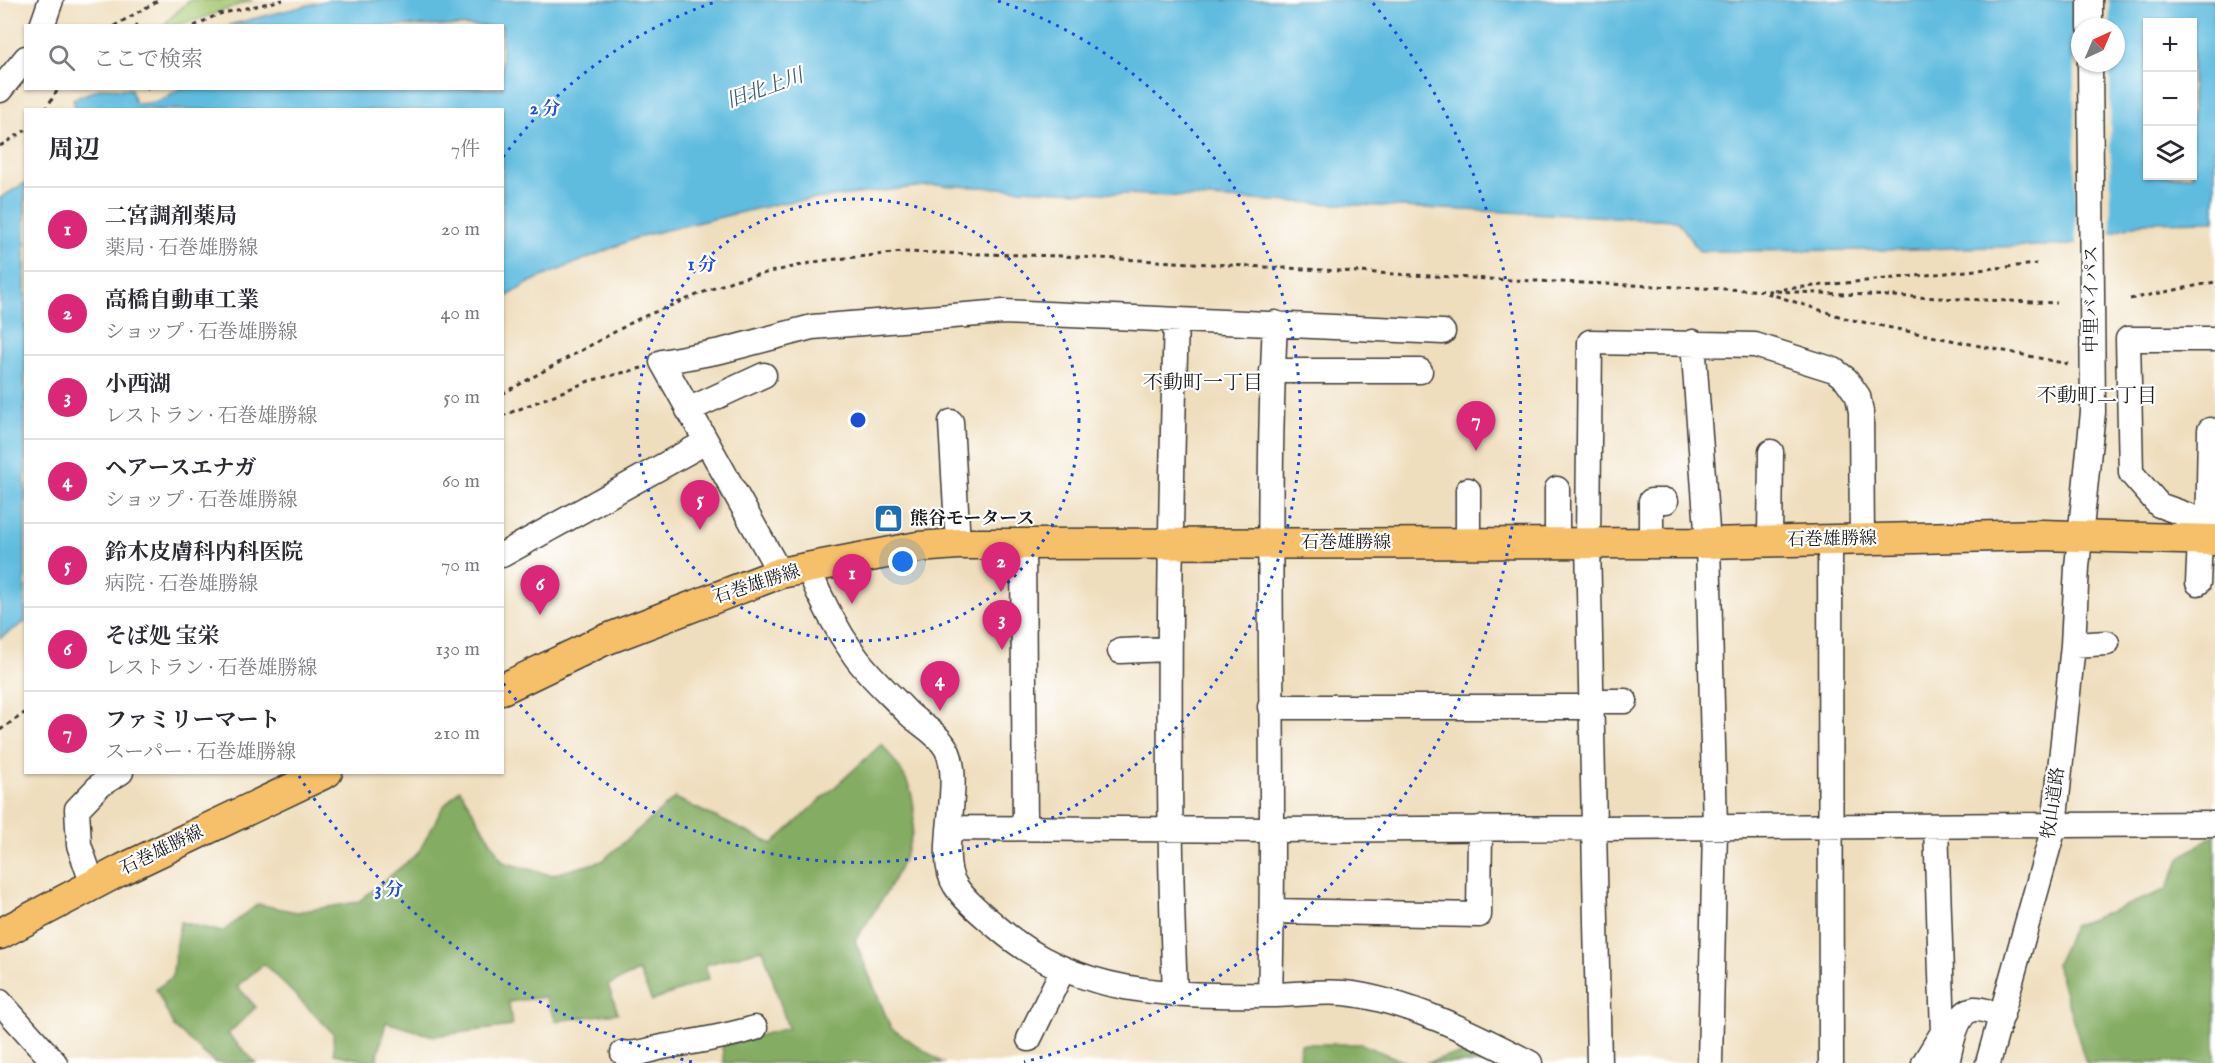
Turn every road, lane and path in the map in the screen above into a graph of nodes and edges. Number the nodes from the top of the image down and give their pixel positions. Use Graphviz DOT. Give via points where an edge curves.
graph roads {
  1 [pos="51,0"];
  2 [pos="159,0"];
  3 [pos="283,0"];
  4 [pos="2090,0"];
  5 [pos="2090,18"];
  6 [pos="43,24"];
  7 [pos="117,24"];
  8 [pos="198,24"];
  9 [pos="24,60"];
  10 [pos="2090,72"];
  11 [pos="0,90"];
  12 [pos="58,90"];
  13 [pos="46,108"];
  14 [pos="24,131"];
  15 [pos="0,146"];
  16 [pos="2037,264"];
  17 [pos="2215,282"];
  18 [pos="1763,292"];
  19 [pos="2130,299"];
  20 [pos="2057,303"];
  21 [pos="1176,321"];
  22 [pos="1275,323"];
  23 [pos="1443,332"];
  24 [pos="2215,339"];
  25 [pos="1693,342"];
  26 [pos="662,362"];
  27 [pos="2068,364"];
  28 [pos="1272,371"];
  29 [pos="1420,371"];
  30 [pos="764,375"];
  31 [pos="504,393"];
  32 [pos="688,410"];
  33 [pos="504,415"];
  34 [pos="951,422"];
  35 [pos="2210,430"];
  36 [pos="704,442"];
  37 [pos="1771,452"];
  38 [pos="1557,489"];
  39 [pos="1467,490"];
  40 [pos="1666,501"];
  41 [pos="2081,535"];
  42 [pos="1770,540"];
  43 [pos="1862,540"];
  44 [pos="2204,540"];
  45 [pos="1830,541"];
  46 [pos="1557,542"];
  47 [pos="1588,542"];
  48 [pos="1651,542"];
  49 [pos="1169,543"];
  50 [pos="1271,543"];
  51 [pos="1468,543"];
  52 [pos="1708,543"];
  53 [pos="957,544"];
  54 [pos="1023,544"];
  55 [pos="504,554"];
  56 [pos="794,571"];
  57 [pos="2198,583"];
  58 [pos="2107,643"];
  59 [pos="2073,645"];
  60 [pos="1168,649"];
  61 [pos="1120,651"];
  62 [pos="504,688"];
  63 [pos="1625,701"];
  64 [pos="1591,704"];
  65 [pos="1270,707"];
  66 [pos="24,713"];
  67 [pos="0,730"];
  68 [pos="119,774"];
  69 [pos="323,774"];
  70 [pos="2215,824"];
  71 [pos="1830,826"];
  72 [pos="1936,826"];
  73 [pos="1025,827"];
  74 [pos="1594,827"];
  75 [pos="2054,827"];
  76 [pos="950,828"];
  77 [pos="1480,828"];
  78 [pos="1715,828"];
  79 [pos="1168,829"];
  80 [pos="1273,830"];
  81 [pos="93,885"];
  82 [pos="1272,911"];
  83 [pos="0,934"];
  84 [pos="1064,969"];
  85 [pos="1175,994"];
  86 [pos="1270,995"];
  87 [pos="0,1002"];
  88 [pos="2002,1016"];
  89 [pos="755,1028"];
  90 [pos="1029,1039"];
  91 [pos="629,1057"];
  92 [pos="56,1063"];
  93 [pos="1530,1063"];
  94 [pos="1599,1063"];
  95 [pos="1710,1063"];
  96 [pos="1831,1063"];
  97 [pos="1924,1063"];
  98 [pos="1947,1063"];
  99 [pos="1988,1063"];
  1 -- 6 [label="street"];
  2 -- 7 [label="path"];
  3 -- 8 [label="path" via="219,14"];
  4 -- 5 [label="street"];
  9 -- 11 [label="street"];
  10 -- 41 [label="street, 中里バイパス" via="2093,412"];
  12 -- 13 [label="path"];
  14 -- 15 [label="path"];
  16 -- 18 [label="path"];
  17 -- 19 [label="path"];
  18 -- 20 [label="path"];
  18 -- 27 [label="path" via="1848,319"];
  18 -- 31 [label="path" via="1041,255 902,252 820,261 734,280 640,318"];
  21 -- 22 [label="street"];
  21 -- 26 [label="street" via="1004,312 812,327"];
  21 -- 49 [label="street"];
  22 -- 23 [label="street"];
  22 -- 28 [label="street"];
  24 -- 44 [label="street" via="2128,339 2131,473 2159,505 2190,516"];
  25 -- 43 [label="street" via="1755,345 1834,370 1846,379 1858,396 1861,412"];
  25 -- 47 [label="street" via="1590,342"];
  25 -- 52 [label="street"];
  26 -- 32 [label="street"];
  26 -- 33 [label="path" via="589,381"];
  28 -- 29 [label="street"];
  28 -- 50 [label="street"];
  30 -- 32 [label="street"];
  32 -- 36 [label="street"];
  34 -- 53 [label="street"];
  35 -- 44 [label="street"];
  36 -- 55 [label="street"];
  36 -- 56 [label="street"];
  37 -- 42 [label="street"];
  38 -- 46 [label="street"];
  39 -- 51 [label="street"];
  40 -- 48 [label="street" via="1651,501"];
  41 -- 43 [label="main road, 石巻雄勝線"];
  41 -- 44 [label="main road, 石巻雄勝線"];
  41 -- 59 [label="street, 牧山道路"];
  42 -- 45 [label="main road, 石巻雄勝線"];
  42 -- 52 [label="main road, 石巻雄勝線"];
  43 -- 45 [label="main road, 石巻雄勝線"];
  44 -- 57 [label="street"];
  45 -- 71 [label="street"];
  46 -- 47 [label="main road, 石巻雄勝線"];
  46 -- 51 [label="main road, 石巻雄勝線"];
  47 -- 48 [label="main road, 石巻雄勝線"];
  47 -- 64 [label="street"];
  48 -- 52 [label="main road, 石巻雄勝線"];
  49 -- 50 [label="main road, 石巻雄勝線"];
  49 -- 54 [label="main road, 石巻雄勝線"];
  49 -- 60 [label="street"];
  50 -- 51 [label="main road, 石巻雄勝線"];
  50 -- 65 [label="street"];
  52 -- 78 [label="street"];
  53 -- 54 [label="main road, 石巻雄勝線"];
  53 -- 56 [label="main road, 石巻雄勝線" via="918,547"];
  54 -- 73 [label="street"];
  56 -- 62 [label="main road, 石巻雄勝線" via="602,641"];
  56 -- 76 [label="street" via="817,592 856,657 909,715 931,730 946,747 952,766"];
  58 -- 59 [label="street"];
  59 -- 75 [label="street, 牧山道路"];
  60 -- 61 [label="street"];
  60 -- 79 [label="street"];
  63 -- 64 [label="street"];
  64 -- 65 [label="street"];
  64 -- 74 [label="street"];
  65 -- 80 [label="street"];
  66 -- 67 [label="path"];
  68 -- 81 [label="street" via="100,785 77,809 79,844"];
  69 -- 81 [label="main road, 石巻雄勝線"];
  70 -- 75 [label="street"];
  71 -- 72 [label="street"];
  71 -- 78 [label="street"];
  71 -- 96 [label="street"];
  72 -- 75 [label="street"];
  72 -- 97 [label="street" via="1943,1032"];
  73 -- 76 [label="street"];
  73 -- 79 [label="street"];
  74 -- 77 [label="street"];
  74 -- 78 [label="street"];
  74 -- 94 [label="street"];
  75 -- 88 [label="street, 牧山道路"];
  76 -- 84 [label="street" via="949,874 955,886 1016,944"];
  77 -- 80 [label="street"];
  77 -- 82 [label="street" via="1479,915"];
  78 -- 95 [label="street"];
  79 -- 80 [label="street"];
  79 -- 85 [label="street"];
  80 -- 82 [label="street"];
  81 -- 83 [label="main road, 石巻雄勝線"];
  82 -- 86 [label="street"];
  84 -- 85 [label="street" via="1125,989"];
  84 -- 90 [label="street"];
  85 -- 86 [label="street"];
  86 -- 93 [label="street" via="1343,993 1372,998 1450,1025"];
  87 -- 92 [label="street"];
  88 -- 98 [label="street" via="1975,1009 1964,1013"];
  88 -- 99 [label="street, 牧山道路"];
  89 -- 91 [label="street"];
}
